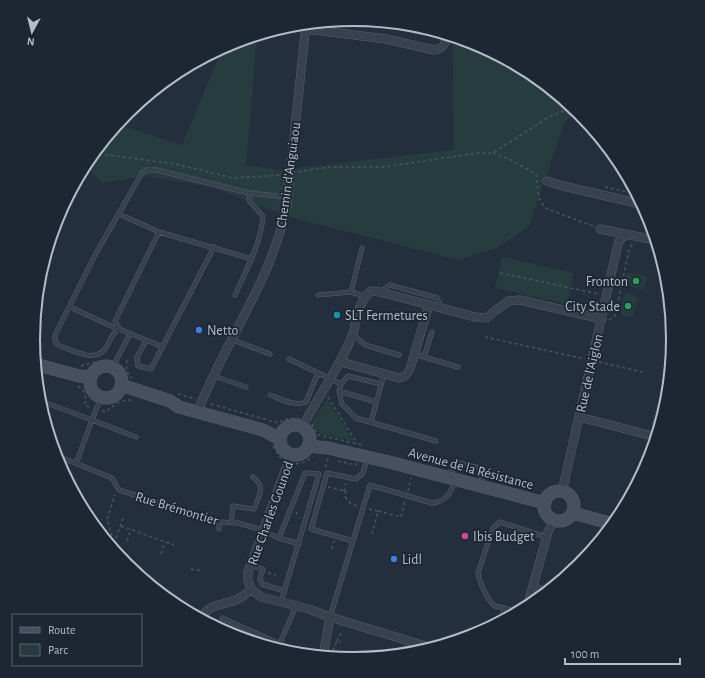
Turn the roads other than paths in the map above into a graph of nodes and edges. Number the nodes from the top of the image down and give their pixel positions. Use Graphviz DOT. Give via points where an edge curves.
graph roads {
  1 [pos="320,28"];
  2 [pos="306,30"];
  3 [pos="445,40"];
  4 [pos="547,181"];
  5 [pos="249,193"];
  6 [pos="288,197"];
  7 [pos="634,202"];
  8 [pos="119,214"];
  9 [pos="600,229"];
  10 [pos="159,232"];
  11 [pos="630,235"];
  12 [pos="648,237"];
  13 [pos="214,248"];
  14 [pos="362,248"];
  15 [pos="252,259"];
  16 [pos="351,292"];
  17 [pos="380,292"];
  18 [pos="235,295"];
  19 [pos="318,295"];
  20 [pos="364,296"];
  21 [pos="429,305"];
  22 [pos="70,307"];
  23 [pos="443,308"];
  24 [pos="602,319"];
  25 [pos="119,328"];
  26 [pos="432,332"];
  27 [pos="130,334"];
  28 [pos="353,334"];
  29 [pos="233,340"];
  30 [pos="146,341"];
  31 [pos="163,347"];
  32 [pos="270,354"];
  33 [pos="414,354"];
  34 [pos="399,355"];
  35 [pos="424,357"];
  36 [pos="289,359"];
  37 [pos="341,362"];
  38 [pos="41,365"];
  39 [pos="458,367"];
  40 [pos="112,368"];
  41 [pos="318,373"];
  42 [pos="384,374"];
  43 [pos="213,376"];
  44 [pos="91,377"];
  45 [pos="331,379"];
  46 [pos="341,384"];
  47 [pos="381,384"];
  48 [pos="121,385"];
  49 [pos="246,387"];
  50 [pos="340,391"];
  51 [pos="270,395"];
  52 [pos="101,398"];
  53 [pos="170,401"];
  54 [pos="376,402"];
  55 [pos="47,405"];
  56 [pos="205,405"];
  57 [pos="579,417"];
  58 [pos="92,420"];
  59 [pos="370,422"];
  60 [pos="305,423"];
  61 [pos="281,435"];
  62 [pos="650,436"];
  63 [pos="136,437"];
  64 [pos="436,441"];
  65 [pos="313,443"];
  66 [pos="63,458"];
  67 [pos="367,458"];
  68 [pos="294,459"];
  69 [pos="389,462"];
  70 [pos="76,464"];
  71 [pos="253,477"];
  72 [pos="450,479"];
  73 [pos="484,488"];
  74 [pos="562,492"];
  75 [pos="545,503"];
  76 [pos="573,513"];
  77 [pos="554,520"];
  78 [pos="219,522"];
  79 [pos="606,522"];
  80 [pos="231,523"];
  81 [pos="219,529"];
  82 [pos="263,531"];
  83 [pos="547,537"];
  84 [pos="279,538"];
  85 [pos="353,541"];
  86 [pos="299,544"];
  87 [pos="251,565"];
  88 [pos="534,585"];
  89 [pos="542,588"];
  90 [pos="251,589"];
  91 [pos="284,591"];
  92 [pos="531,595"];
  93 [pos="281,602"];
  94 [pos="296,606"];
  95 [pos="504,608"];
  96 [pos="509,610"];
  97 [pos="503,613"];
  98 [pos="203,614"];
  99 [pos="330,617"];
  100 [pos="222,618"];
  101 [pos="280,643"];
  102 [pos="420,644"];
  103 [pos="324,650"];
  1 -- 3 [label="street" via="434,50 444,46"];
  2 -- 6 [label="street, Chemin d'Anguiaou"];
  4 -- 7 [label="street"];
  5 -- 6 [label="lane"];
  5 -- 8 [label="lane" via="157,170 147,170 139,177"];
  5 -- 15 [label="lane" via="250,202 263,216 263,225"];
  6 -- 29 [label="street, Chemin d'Anguiaou" via="271,260"];
  8 -- 10 [label="lane"];
  8 -- 22 [label="lane" via="94,257"];
  9 -- 11 [label="street"];
  10 -- 13 [label="lane"];
  10 -- 25 [label="lane" via="115,321"];
  11 -- 12 [label="street"];
  11 -- 24 [label="street, Rue de l'Aiglon" via="618,244"];
  13 -- 15 [label="lane"];
  13 -- 31 [label="lane"];
  14 -- 16 [label="lane"];
  15 -- 18 [label="lane"];
  16 -- 19 [label="lane"];
  16 -- 20 [label="lane"];
  17 -- 20 [label="street" via="370,291"];
  17 -- 21 [label="street"];
  17 -- 23 [label="lane" via="390,285 437,298"];
  20 -- 28 [label="street"];
  21 -- 23 [label="street"];
  21 -- 33 [label="street"];
  22 -- 25 [label="lane"];
  22 -- 25 [label="lane" via="55,335 58,346 94,356 104,351 114,332"];
  23 -- 24 [label="street" via="486,318 508,301 520,300"];
  24 -- 57 [label="street, Rue de l'Aiglon"];
  25 -- 27 [label="lane"];
  26 -- 35 [label="lane"];
  27 -- 30 [label="lane"];
  27 -- 40 [label="lane"];
  28 -- 34 [label="lane" via="365,345"];
  28 -- 37 [label="street"];
  29 -- 32 [label="lane"];
  29 -- 43 [label="street, Chemin d'Anguiaou"];
  30 -- 31 [label="lane"];
  30 -- 31 [label="lane" via="137,357 138,366 152,370"];
  33 -- 35 [label="lane"];
  33 -- 42 [label="street" via="405,376 399,378"];
  35 -- 39 [label="lane"];
  36 -- 41 [label="lane"];
  37 -- 42 [label="street"];
  37 -- 45 [label="street"];
  38 -- 44 [label="main road"];
  40 -- 44 [label="main road" via="99,368"];
  40 -- 48 [label="main road" via="119,374"];
  41 -- 45 [label="lane"];
  41 -- 51 [label="lane" via="306,402 302,404"];
  42 -- 47 [label="lane"];
  43 -- 49 [label="lane"];
  43 -- 56 [label="street, Chemin d'Anguiaou"];
  44 -- 52 [label="main road" via="91,390"];
  45 -- 46 [label="lane"];
  45 -- 60 [label="street"];
  46 -- 47 [label="lane" via="348,376"];
  46 -- 50 [label="lane"];
  47 -- 54 [label="lane"];
  48 -- 52 [label="main road" via="114,396"];
  48 -- 53 [label="main road"];
  50 -- 54 [label="lane"];
  50 -- 59 [label="lane" via="342,404 356,418"];
  52 -- 58 [label="lane"];
  53 -- 56 [label="main road"];
  53 -- 61 [label="main road" via="179,407"];
  54 -- 59 [label="lane"];
  55 -- 58 [label="lane"];
  56 -- 61 [label="main road"];
  57 -- 62 [label="street"];
  57 -- 74 [label="street, Rue de l'Aiglon"];
  58 -- 63 [label="lane" via="127,436"];
  58 -- 70 [label="lane"];
  59 -- 64 [label="lane"];
  60 -- 61 [label="main road" via="286,428"];
  60 -- 65 [label="main road" via="306,431"];
  61 -- 68 [label="main road" via="284,450"];
  65 -- 67 [label="main road, Avenue de la Résistance"];
  65 -- 68 [label="main road"];
  65 -- 69 [label="main road, Avenue de la Résistance" via="361,450"];
  66 -- 70 [label="lane, Rue Brémontier"];
  67 -- 69 [label="main road, Avenue de la Résistance"];
  67 -- 85 [label="lane" via="363,473 356,479 327,473 311,529"];
  68 -- 82 [label="street, Rue Charles Gounod"];
  69 -- 72 [label="main road, Avenue de la Résistance"];
  70 -- 78 [label="lane, Rue Brémontier" via="112,478 119,490"];
  71 -- 80 [label="lane" via="260,482 261,489 254,509 234,506"];
  72 -- 73 [label="main road, Avenue de la Résistance"];
  72 -- 73 [label="lane" via="459,463 479,468"];
  72 -- 85 [label="lane" via="450,494 436,502 370,485"];
  73 -- 75 [label="main road, Avenue de la Résistance"];
  74 -- 75 [label="main road" via="550,495"];
  74 -- 76 [label="main road" via="573,500"];
  75 -- 77 [label="main road" via="546,513"];
  76 -- 77 [label="main road" via="565,520"];
  76 -- 79 [label="main road"];
  77 -- 83 [label="street"];
  78 -- 80 [label="lane, Rue Brémontier"];
  78 -- 81 [label="lane"];
  80 -- 82 [label="lane, Rue Brémontier"];
  82 -- 84 [label="lane, Rue Brémontier"];
  82 -- 87 [label="street, Rue Charles Gounod"];
  83 -- 88 [label="street"];
  83 -- 95 [label="lane" via="500,522 493,528 478,573 490,601"];
  84 -- 86 [label="lane, Rue Brémontier"];
  84 -- 86 [label="lane" via="305,473 319,474"];
  85 -- 99 [label="lane"];
  86 -- 91 [label="lane"];
  87 -- 90 [label="street, Rue Charles Gounod" via="248,580"];
  87 -- 91 [label="lane" via="263,569 260,579 262,584"];
  88 -- 89 [label="lane"];
  88 -- 92 [label="street"];
  90 -- 93 [label="street" via="261,597"];
  90 -- 98 [label="street" via="237,601 213,606"];
  91 -- 93 [label="lane"];
  93 -- 94 [label="street"];
  94 -- 99 [label="street"];
  94 -- 101 [label="lane"];
  95 -- 96 [label="lane"];
  95 -- 97 [label="lane"];
  99 -- 102 [label="street"];
  99 -- 103 [label="street"];
  100 -- 101 [label="lane"];
}
